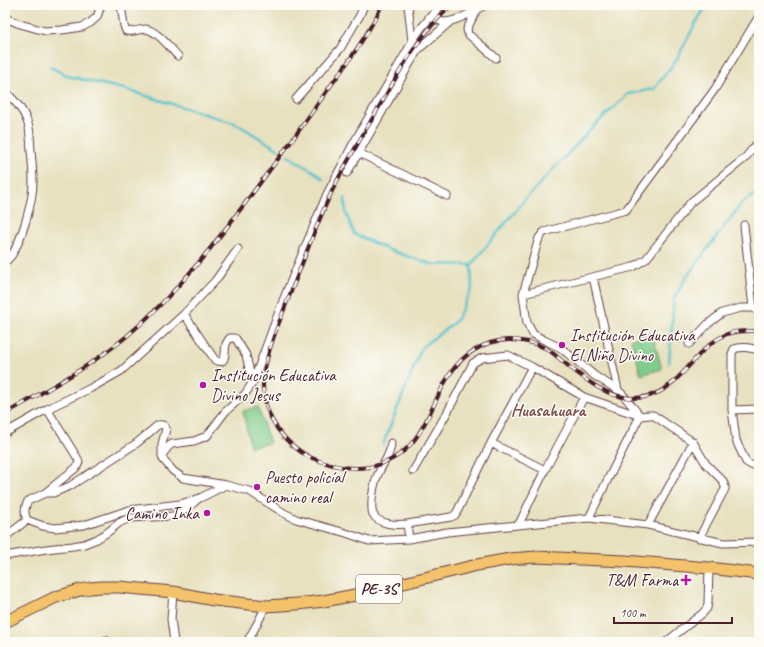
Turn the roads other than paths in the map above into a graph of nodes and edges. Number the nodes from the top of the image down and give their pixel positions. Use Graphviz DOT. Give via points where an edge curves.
graph roads {
  1 [pos="101,5"];
  2 [pos="120,5"];
  3 [pos="364,5"];
  4 [pos="408,5"];
  5 [pos="442,5"];
  6 [pos="485,5"];
  7 [pos="476,11"];
  8 [pos="759,16"];
  9 [pos="429,17"];
  10 [pos="5,18"];
  11 [pos="451,21"];
  12 [pos="412,41"];
  13 [pos="178,56"];
  14 [pos="496,58"];
  15 [pos="5,91"];
  16 [pos="296,99"];
  17 [pos="759,141"];
  18 [pos="357,155"];
  19 [pos="346,157"];
  20 [pos="347,173"];
  21 [pos="447,196"];
  22 [pos="744,225"];
  23 [pos="238,249"];
  24 [pos="7,259"];
  25 [pos="593,277"];
  26 [pos="524,294"];
  27 [pos="756,309"];
  28 [pos="184,314"];
  29 [pos="689,344"];
  30 [pos="759,350"];
  31 [pos="532,367"];
  32 [pos="252,382"];
  33 [pos="618,390"];
  34 [pos="584,397"];
  35 [pos="47,409"];
  36 [pos="759,409"];
  37 [pos="732,410"];
  38 [pos="640,416"];
  39 [pos="5,433"];
  40 [pos="692,442"];
  41 [pos="391,443"];
  42 [pos="491,443"];
  43 [pos="162,455"];
  44 [pos="759,466"];
  45 [pos="545,470"];
  46 [pos="413,471"];
  47 [pos="226,485"];
  48 [pos="45,493"];
  49 [pos="200,498"];
  50 [pos="589,518"];
  51 [pos="27,520"];
  52 [pos="407,524"];
  53 [pos="519,524"];
  54 [pos="648,525"];
  55 [pos="5,537"];
  56 [pos="699,538"];
  57 [pos="409,539"];
  58 [pos="759,542"];
  59 [pos="5,556"];
  60 [pos="709,568"];
  61 [pos="759,574"];
  62 [pos="173,592"];
  63 [pos="266,606"];
  64 [pos="5,622"];
  65 [pos="174,642"];
  66 [pos="247,642"];
  67 [pos="666,642"];
  1 -- 10 [label="street" via="97,16 90,23 62,30 45,31"];
  2 -- 13 [label="street" via="126,31 146,29 154,32"];
  3 -- 16 [label="street" via="340,49"];
  4 -- 12 [label="street"];
  5 -- 9 [label="street"];
  6 -- 7 [label="street"];
  7 -- 11 [label="street"];
  7 -- 14 [label="street" via="467,29 468,34"];
  8 -- 26 [label="street" via="715,90 626,210 544,232 539,238"];
  9 -- 11 [label="street" via="445,22"];
  9 -- 12 [label="street"];
  11 -- 18 [label="street" via="421,47"];
  12 -- 19 [label="street"];
  15 -- 24 [label="street" via="27,120 33,182 28,214 18,242"];
  17 -- 25 [label="street" via="745,158 691,202 646,260"];
  18 -- 19 [label="street"];
  18 -- 20 [label="street"];
  18 -- 21 [label="street"];
  19 -- 32 [label="street" via="319,212"];
  22 -- 27 [label="street"];
  23 -- 28 [label="street" via="215,281"];
  25 -- 26 [label="street"];
  25 -- 33 [label="street"];
  26 -- 33 [label="street" via="527,323 534,334 561,348"];
  27 -- 29 [label="street" via="741,308 722,313"];
  28 -- 32 [label="street" via="215,360 224,360 227,343 230,338 236,339 246,355"];
  28 -- 35 [label="street" via="120,370 91,388"];
  30 -- 37 [label="street" via="742,347 732,351"];
  31 -- 34 [label="street"];
  31 -- 42 [label="street"];
  31 -- 46 [label="street" via="508,355 482,358 473,363 447,414"];
  32 -- 43 [label="street" via="245,394 225,412 207,436 172,444"];
  33 -- 38 [label="street"];
  34 -- 38 [label="street"];
  34 -- 45 [label="street"];
  35 -- 39 [label="street"];
  35 -- 48 [label="street" via="79,462 77,467"];
  36 -- 37 [label="street"];
  37 -- 44 [label="street" via="736,440 746,462"];
  38 -- 40 [label="street" via="653,415"];
  38 -- 50 [label="street"];
  40 -- 54 [label="street"];
  40 -- 56 [label="street" via="725,487"];
  41 -- 52 [label="street" via="374,485 372,513 380,521"];
  42 -- 45 [label="street"];
  42 -- 52 [label="street" via="454,515"];
  43 -- 47 [label="street" via="172,471 182,478"];
  43 -- 48 [label="street" via="166,427 161,424 137,443 70,486 54,493"];
  45 -- 53 [label="street"];
  47 -- 49 [label="street"];
  47 -- 57 [label="street" via="249,491 296,519 368,541"];
  48 -- 51 [label="street" via="27,503"];
  49 -- 51 [label="street" via="180,504 129,510 84,525 54,528"];
  49 -- 59 [label="street" via="187,509 172,516 129,518 97,539 84,544"];
  50 -- 53 [label="street"];
  50 -- 54 [label="street"];
  51 -- 55 [label="street"];
  52 -- 57 [label="street"];
  53 -- 57 [label="street"];
  54 -- 56 [label="street"];
  56 -- 58 [label="street" via="723,543"];
  60 -- 61 [label="highway, PE-3S"];
  60 -- 63 [label="highway, PE-3S" via="568,558 510,559 355,595"];
  60 -- 67 [label="street" via="707,608"];
  62 -- 63 [label="highway, PE-3S"];
  62 -- 64 [label="highway, PE-3S" via="119,586 90,588 56,597"];
  62 -- 65 [label="street" via="171,619"];
  63 -- 66 [label="street"];
}
